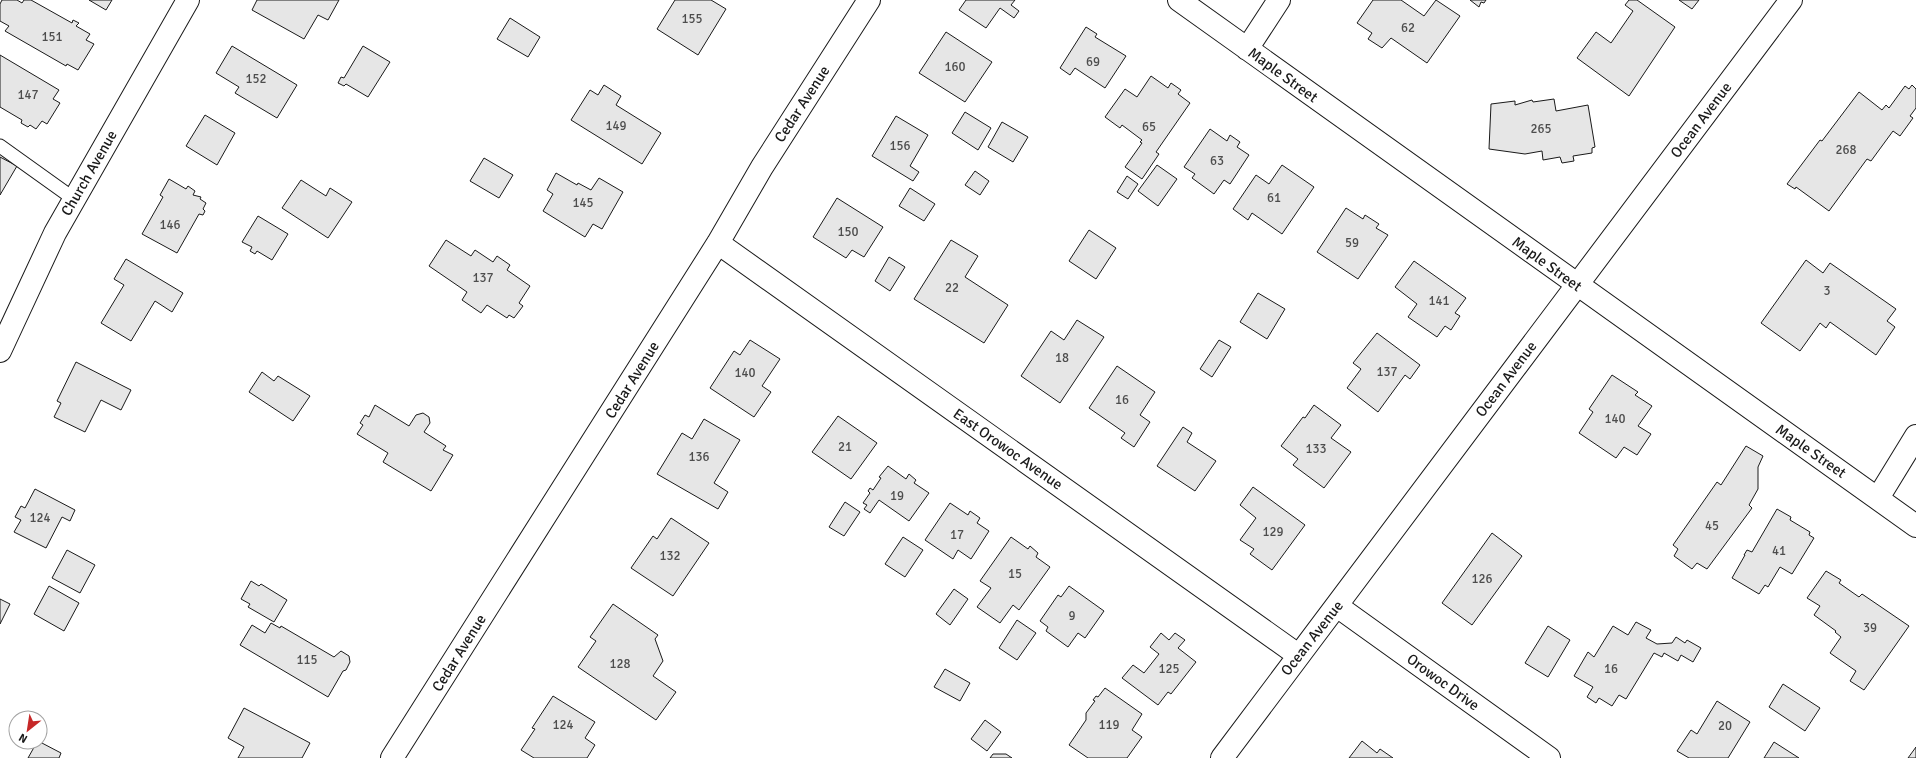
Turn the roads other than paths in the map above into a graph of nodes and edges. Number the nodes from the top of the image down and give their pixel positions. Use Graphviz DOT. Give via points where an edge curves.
graph roads {
  1 [pos="188,0"];
  2 [pos="869,0"];
  3 [pos="1179,0"];
  4 [pos="1279,0"];
  5 [pos="1791,0"];
  6 [pos="1247,49"];
  7 [pos="0,146"];
  8 [pos="74,200"];
  9 [pos="718,243"];
  10 [pos="1577,285"];
  11 [pos="0,351"];
  12 [pos="1916,436"];
  13 [pos="1878,498"];
  14 [pos="1916,526"];
  15 [pos="1337,606"];
  16 [pos="1298,655"];
  17 [pos="392,758"];
  18 [pos="1222,758"];
  19 [pos="1549,758"];
  1 -- 8 [label="street, Church Avenue"];
  2 -- 9 [label="street, Cedar Avenue" via="762,167"];
  3 -- 6 [label="street, Maple Street"];
  4 -- 6 [label="street"];
  5 -- 10 [label="street, Ocean Avenue"];
  6 -- 10 [label="street, Maple Street"];
  7 -- 8 [label="lane"];
  8 -- 11 [label="street, Church Avenue" via="54,233"];
  9 -- 16 [label="street, East Orowoc Avenue"];
  9 -- 17 [label="street, Cedar Avenue"];
  10 -- 13 [label="street, Maple Street"];
  10 -- 15 [label="street, Ocean Avenue"];
  12 -- 13 [label="street"];
  13 -- 14 [label="street, Maple Street"];
  15 -- 16 [label="street, Ocean Avenue"];
  15 -- 19 [label="street, Orowoc Drive"];
  16 -- 18 [label="street, Ocean Avenue"];
}
